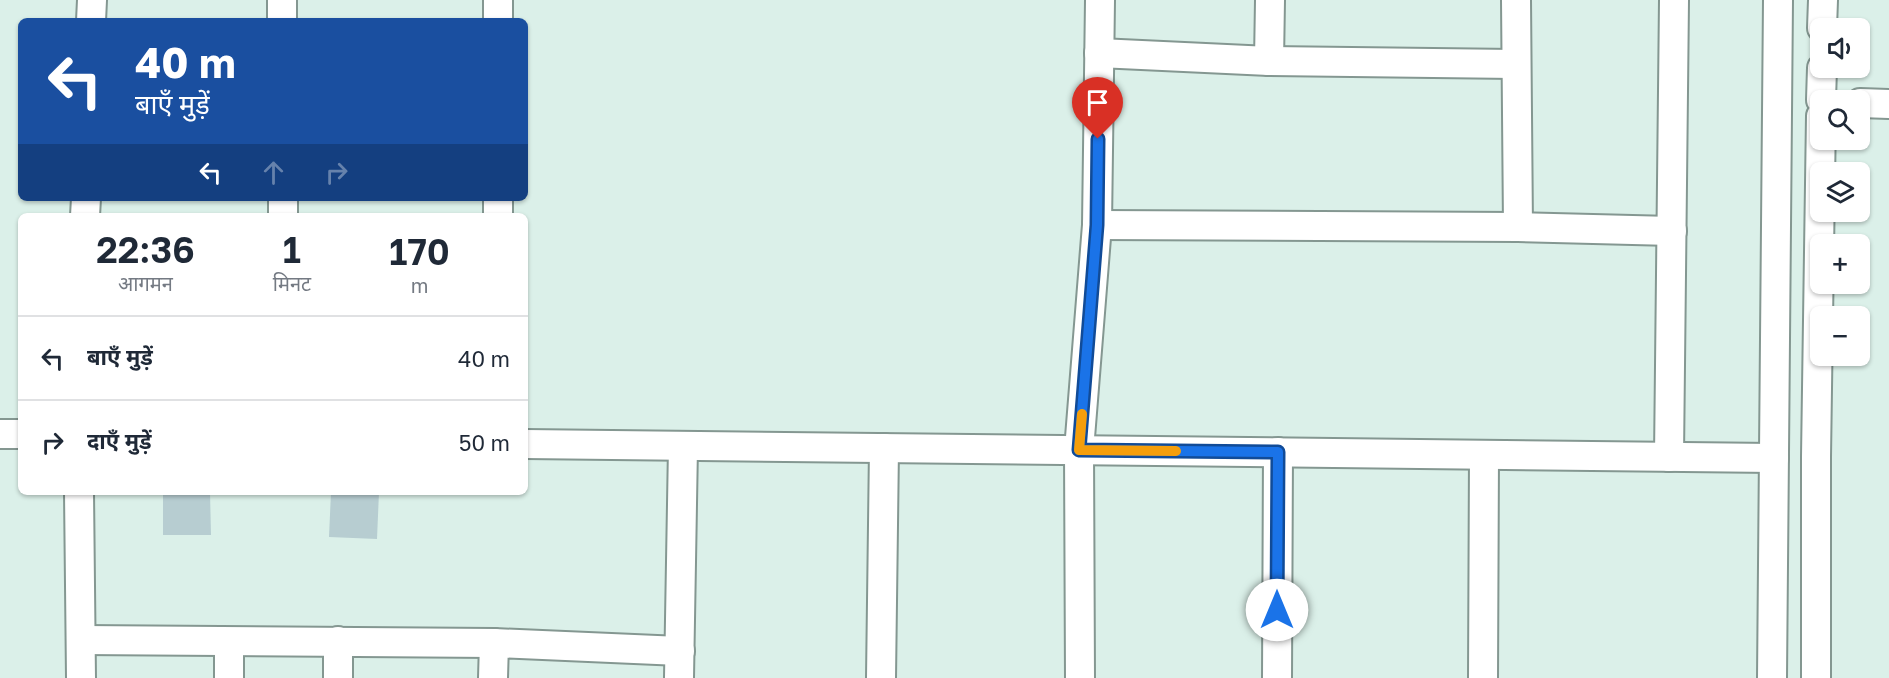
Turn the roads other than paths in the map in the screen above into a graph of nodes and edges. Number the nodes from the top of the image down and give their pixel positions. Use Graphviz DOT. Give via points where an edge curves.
graph roads {
  1 [pos="92,0"];
  2 [pos="282,0"];
  3 [pos="498,0"];
  4 [pos="1100,0"];
  5 [pos="1270,0"];
  6 [pos="1516,0"];
  7 [pos="1674,0"];
  8 [pos="1778,0"];
  9 [pos="1823,0"];
  10 [pos="92,18"];
  11 [pos="282,18"];
  12 [pos="498,18"];
  13 [pos="1822,18"];
  14 [pos="1099,52"];
  15 [pos="1269,61"];
  16 [pos="1515,64"];
  17 [pos="1870,104"];
  18 [pos="1889,104"];
  19 [pos="1820,150"];
  20 [pos="1097,225"];
  21 [pos="1518,227"];
  22 [pos="1671,231"];
  23 [pos="0,434"];
  24 [pos="18,434"];
  25 [pos="528,444"];
  26 [pos="683,446"];
  27 [pos="884,448"];
  28 [pos="1079,450"];
  29 [pos="1278,452"];
  30 [pos="1484,455"];
  31 [pos="1669,457"];
  32 [pos="1774,458"];
  33 [pos="79,495"];
  34 [pos="81,640"];
  35 [pos="338,641"];
  36 [pos="229,642"];
  37 [pos="494,643"];
  38 [pos="680,664"];
  39 [pos="81,678"];
  40 [pos="229,678"];
  41 [pos="338,678"];
  42 [pos="493,678"];
  43 [pos="881,678"];
  44 [pos="1080,678"];
  45 [pos="1277,678"];
  46 [pos="1483,678"];
  47 [pos="1772,678"];
  48 [pos="1816,678"];
  1 -- 10 [label="street"];
  2 -- 11 [label="street"];
  3 -- 12 [label="street"];
  4 -- 14 [label="street"];
  5 -- 15 [label="street"];
  6 -- 16 [label="street"];
  7 -- 22 [label="street"];
  8 -- 32 [label="street"];
  9 -- 13 [label="street"];
  14 -- 15 [label="street"];
  14 -- 20 [label="street"];
  15 -- 16 [label="street"];
  16 -- 21 [label="street"];
  17 -- 18 [label="street"];
  19 -- 48 [label="street"];
  20 -- 21 [label="street"];
  20 -- 28 [label="street"];
  21 -- 22 [label="street"];
  22 -- 31 [label="street"];
  23 -- 24 [label="street"];
  25 -- 26 [label="street"];
  26 -- 27 [label="street"];
  26 -- 38 [label="street"];
  27 -- 28 [label="street"];
  27 -- 43 [label="street"];
  28 -- 29 [label="street"];
  28 -- 44 [label="street"];
  29 -- 30 [label="street"];
  29 -- 45 [label="street"];
  30 -- 31 [label="street"];
  30 -- 46 [label="street"];
  31 -- 32 [label="street"];
  32 -- 47 [label="street"];
  33 -- 34 [label="street"];
  34 -- 36 [label="street"];
  34 -- 39 [label="street"];
  35 -- 36 [label="street"];
  35 -- 37 [label="street"];
  35 -- 41 [label="street"];
  36 -- 40 [label="street"];
  37 -- 38 [label="street"];
  37 -- 42 [label="street"];
}
